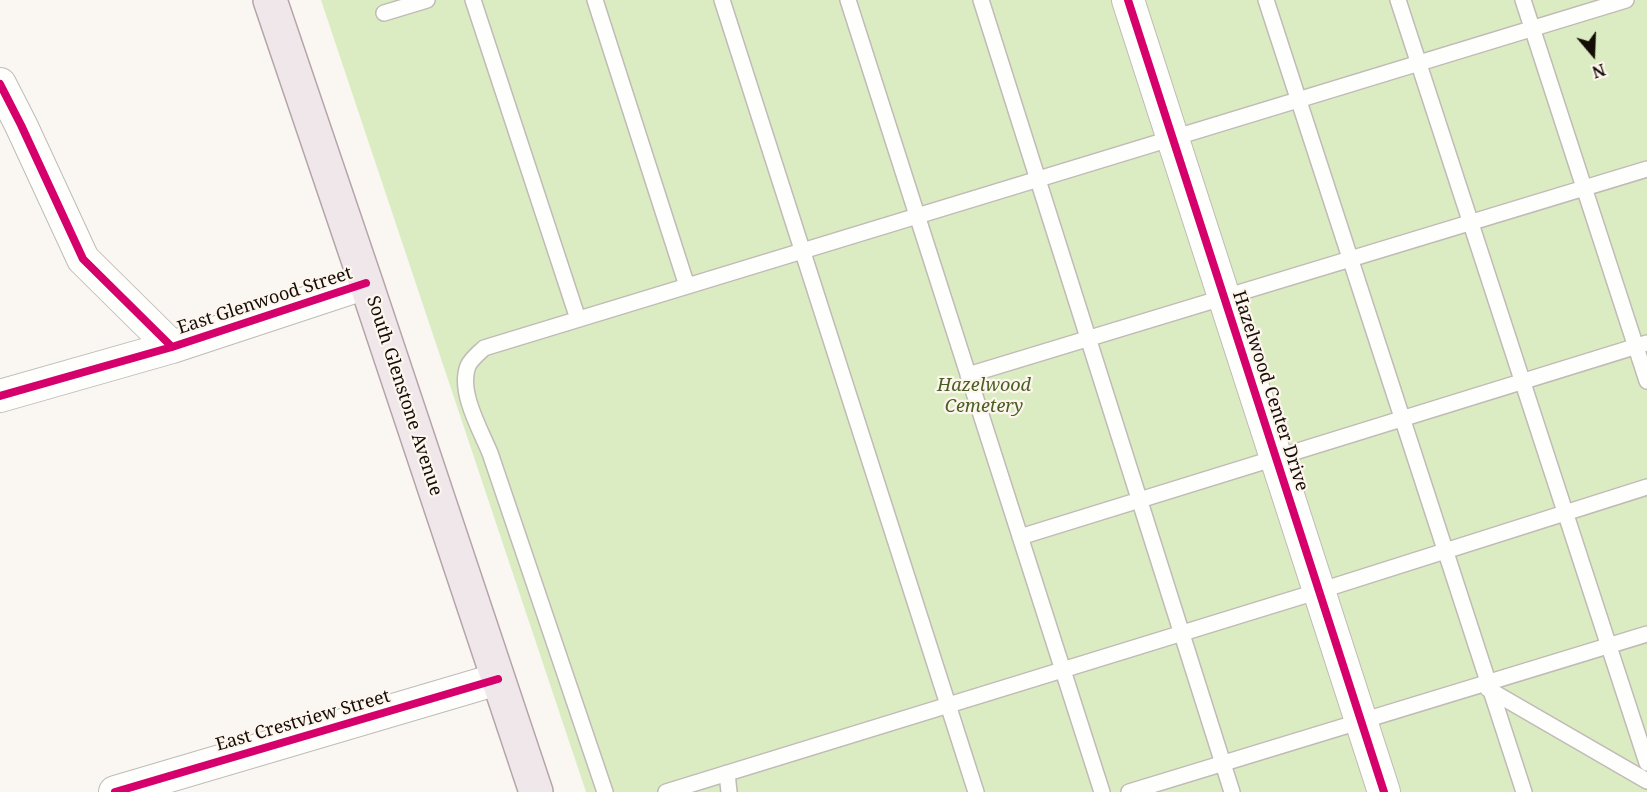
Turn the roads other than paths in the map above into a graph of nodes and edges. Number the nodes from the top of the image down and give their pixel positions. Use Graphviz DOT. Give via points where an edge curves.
graph roads {
  1 [pos="270,0"];
  2 [pos="427,0"];
  3 [pos="473,0"];
  4 [pos="595,0"];
  5 [pos="722,0"];
  6 [pos="848,0"];
  7 [pos="981,0"];
  8 [pos="1128,0"];
  9 [pos="1266,0"];
  10 [pos="1398,0"];
  11 [pos="1523,0"];
  12 [pos="1626,0"];
  13 [pos="384,14"];
  14 [pos="1532,28"];
  15 [pos="1419,63"];
  16 [pos="0,84"];
  17 [pos="1299,99"];
  18 [pos="1172,137"];
  19 [pos="1647,169"];
  20 [pos="1038,178"];
  21 [pos="1584,188"];
  22 [pos="917,215"];
  23 [pos="1471,223"];
  24 [pos="802,250"];
  25 [pos="1351,259"];
  26 [pos="366,283"];
  27 [pos="687,286"];
  28 [pos="1224,297"];
  29 [pos="578,319"];
  30 [pos="1089,339"];
  31 [pos="1641,344"];
  32 [pos="172,347"];
  33 [pos="968,375"];
  34 [pos="1522,381"];
  35 [pos="1647,381"];
  36 [pos="0,396"];
  37 [pos="1403,418"];
  38 [pos="1276,458"];
  39 [pos="1647,487"];
  40 [pos="1140,500"];
  41 [pos="1566,513"];
  42 [pos="1020,537"];
  43 [pos="1446,551"];
  44 [pos="1319,591"];
  45 [pos="1182,633"];
  46 [pos="1647,634"];
  47 [pos="1609,646"];
  48 [pos="1063,670"];
  49 [pos="498,679"];
  50 [pos="1487,686"];
  51 [pos="948,705"];
  52 [pos="1361,721"];
  53 [pos="1647,763"];
  54 [pos="1223,764"];
  55 [pos="727,773"];
  56 [pos="1647,781"];
  57 [pos="116,792"];
  58 [pos="536,792"];
  59 [pos="605,792"];
  60 [pos="666,792"];
  61 [pos="729,792"];
  62 [pos="976,792"];
  63 [pos="1102,792"];
  64 [pos="1129,792"];
  65 [pos="1232,792"];
  66 [pos="1384,792"];
  67 [pos="1524,792"];
  1 -- 26 [label="main road, South Glenstone Avenue"];
  2 -- 13 [label="lane"];
  3 -- 29 [label="lane"];
  4 -- 27 [label="lane"];
  5 -- 24 [label="lane"];
  6 -- 22 [label="lane"];
  7 -- 20 [label="lane"];
  8 -- 18 [label="street, Hazelwood Center Drive"];
  9 -- 17 [label="lane"];
  10 -- 15 [label="lane"];
  11 -- 14 [label="lane"];
  12 -- 14 [label="lane"];
  14 -- 15 [label="lane"];
  14 -- 21 [label="lane"];
  15 -- 17 [label="lane"];
  15 -- 23 [label="lane"];
  16 -- 32 [label="street" via="83,259"];
  17 -- 18 [label="lane"];
  17 -- 25 [label="lane"];
  18 -- 20 [label="lane"];
  18 -- 28 [label="street, Hazelwood Center Drive"];
  19 -- 21 [label="lane"];
  20 -- 22 [label="lane"];
  20 -- 30 [label="lane"];
  21 -- 23 [label="lane"];
  21 -- 31 [label="lane"];
  22 -- 24 [label="lane"];
  22 -- 33 [label="lane"];
  23 -- 25 [label="lane"];
  23 -- 34 [label="lane"];
  24 -- 27 [label="lane"];
  24 -- 51 [label="lane"];
  25 -- 28 [label="lane"];
  25 -- 37 [label="lane"];
  26 -- 32 [label="street, East Glenwood Street"];
  26 -- 49 [label="main road, South Glenstone Avenue"];
  27 -- 29 [label="lane"];
  28 -- 30 [label="lane"];
  28 -- 38 [label="street, Hazelwood Center Drive"];
  29 -- 59 [label="lane" via="484,348 468,364 465,386"];
  30 -- 33 [label="lane"];
  30 -- 40 [label="lane"];
  31 -- 34 [label="lane"];
  31 -- 35 [label="lane"];
  32 -- 36 [label="street, East Glenwood Street"];
  33 -- 42 [label="lane"];
  34 -- 37 [label="lane"];
  34 -- 41 [label="lane"];
  37 -- 38 [label="lane"];
  37 -- 43 [label="lane"];
  38 -- 40 [label="lane"];
  38 -- 44 [label="street, Hazelwood Center Drive"];
  39 -- 41 [label="lane"];
  40 -- 42 [label="lane"];
  40 -- 45 [label="lane"];
  41 -- 43 [label="lane"];
  41 -- 47 [label="lane"];
  42 -- 48 [label="lane"];
  43 -- 44 [label="lane"];
  43 -- 50 [label="lane"];
  44 -- 45 [label="lane"];
  44 -- 52 [label="street, Hazelwood Center Drive"];
  45 -- 48 [label="lane"];
  45 -- 54 [label="lane"];
  46 -- 47 [label="lane"];
  47 -- 50 [label="lane"];
  47 -- 53 [label="lane"];
  48 -- 51 [label="lane"];
  48 -- 63 [label="lane"];
  49 -- 57 [label="street, East Crestview Street"];
  49 -- 58 [label="main road, South Glenstone Avenue"];
  50 -- 52 [label="lane"];
  50 -- 56 [label="lane"];
  50 -- 67 [label="lane"];
  51 -- 55 [label="lane"];
  51 -- 62 [label="lane"];
  52 -- 54 [label="lane"];
  52 -- 66 [label="street, Hazelwood Center Drive"];
  54 -- 64 [label="lane"];
  54 -- 65 [label="lane"];
  55 -- 60 [label="lane"];
  55 -- 61 [label="lane"];
}
